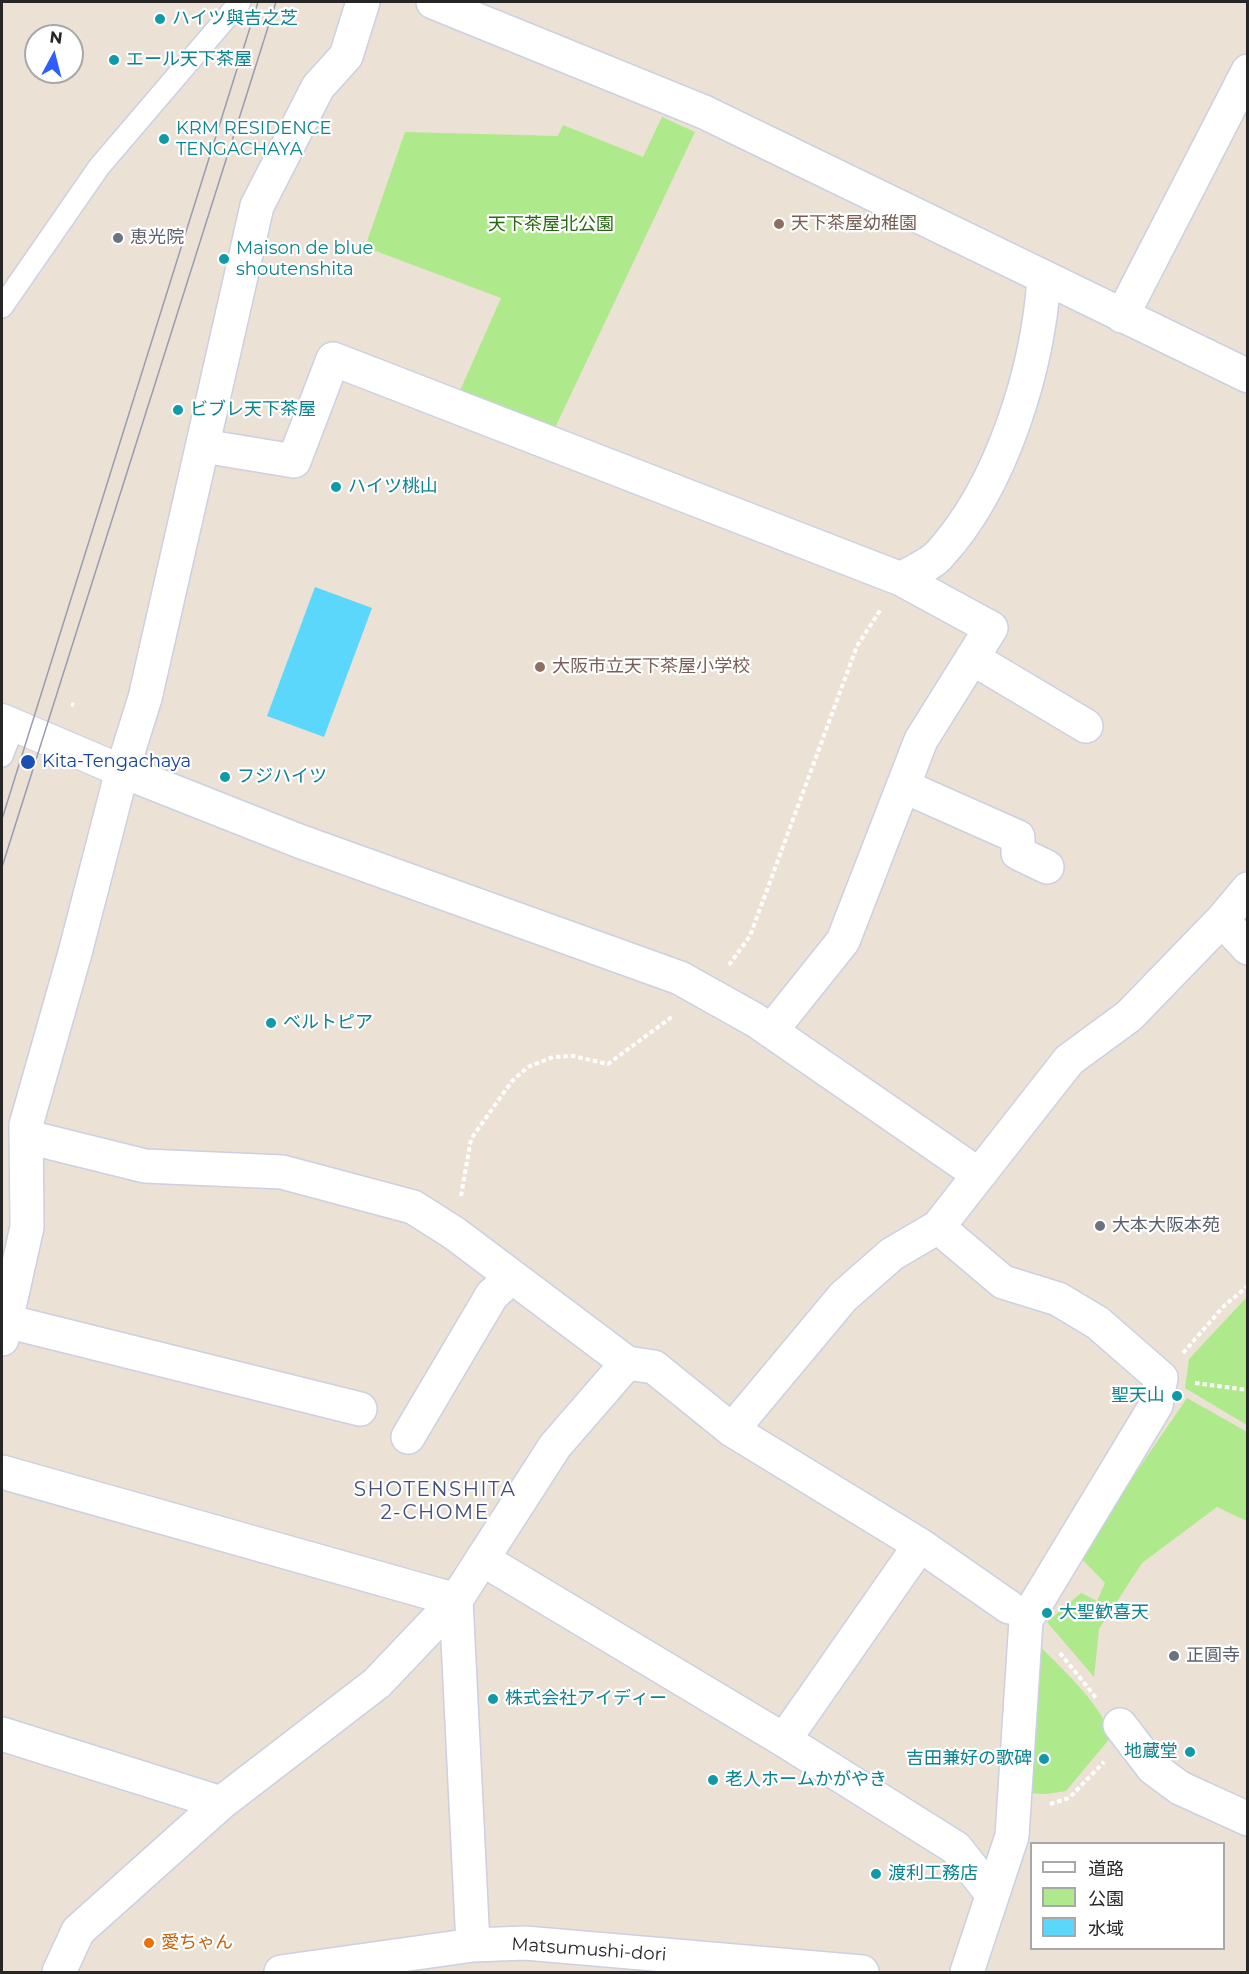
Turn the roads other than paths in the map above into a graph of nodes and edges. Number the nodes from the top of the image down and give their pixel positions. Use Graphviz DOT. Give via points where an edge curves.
graph roads {
  1 [pos="240,2"];
  2 [pos="363,2"];
  3 [pos="433,2"];
  4 [pos="1248,72"];
  5 [pos="1044,278"];
  6 [pos="2,307"];
  7 [pos="1122,316"];
  8 [pos="1248,376"];
  9 [pos="203,446"];
  10 [pos="901,579"];
  11 [pos="972,658"];
  12 [pos="8,722"];
  13 [pos="1086,726"];
  14 [pos="2,756"];
  15 [pos="122,771"];
  16 [pos="903,786"];
  17 [pos="1047,867"];
  18 [pos="1248,889"];
  19 [pos="1222,920"];
  20 [pos="1248,948"];
  21 [pos="771,1031"];
  22 [pos="28,1137"];
  23 [pos="978,1174"];
  24 [pos="14,1180"];
  25 [pos="938,1227"];
  26 [pos="512,1277"];
  27 [pos="4,1330"];
  28 [pos="627,1363"];
  29 [pos="360,1408"];
  30 [pos="732,1430"];
  31 [pos="408,1437"];
  32 [pos="2,1472"];
  33 [pos="920,1545"];
  34 [pos="482,1559"];
  35 [pos="456,1600"];
  36 [pos="1017,1614"];
  37 [pos="1124,1731"];
  38 [pos="2,1734"];
  39 [pos="784,1740"];
  40 [pos="221,1803"];
  41 [pos="1248,1819"];
  42 [pos="992,1894"];
  43 [pos="472,1945"];
  44 [pos="59,1972"];
  45 [pos="281,1972"];
  46 [pos="862,1972"];
  47 [pos="967,1972"];
  1 -- 6 [label="lane" via="99,167"];
  2 -- 9 [label="street" via="346,56 318,87 257,206"];
  3 -- 5 [label="street" via="704,112"];
  4 -- 7 [label="street"];
  5 -- 7 [label="street"];
  5 -- 10 [label="street" via="1042,311 1014,427 973,509 939,556"];
  7 -- 8 [label="street"];
  9 -- 10 [label="street" via="294,461 333,360"];
  9 -- 15 [label="street" via="145,698"];
  10 -- 11 [label="street" via="991,628"];
  11 -- 13 [label="street"];
  11 -- 16 [label="street" via="921,740"];
  12 -- 14 [label="lane"];
  12 -- 15 [label="street"];
  15 -- 21 [label="street" via="299,841 680,978"];
  15 -- 22 [label="street" via="26,1125"];
  16 -- 17 [label="street" via="1018,837 1018,853"];
  16 -- 21 [label="street" via="843,941"];
  18 -- 19 [label="street"];
  19 -- 20 [label="street"];
  19 -- 23 [label="street" via="1130,1016 1069,1060"];
  21 -- 23 [label="street"];
  22 -- 24 [label="street"];
  22 -- 26 [label="street" via="145,1166 282,1172 413,1207"];
  23 -- 25 [label="street"];
  24 -- 27 [label="street" via="27,1227"];
  25 -- 30 [label="street" via="892,1254 843,1297"];
  25 -- 36 [label="street" via="1003,1282 1058,1299 1098,1323 1175,1380"];
  26 -- 28 [label="street"];
  26 -- 31 [label="street" via="492,1295"];
  27 -- 29 [label="street"];
  28 -- 30 [label="street" via="654,1367"];
  28 -- 34 [label="street" via="555,1446"];
  30 -- 33 [label="street"];
  32 -- 35 [label="street"];
  33 -- 36 [label="street"];
  33 -- 39 [label="street"];
  34 -- 35 [label="street"];
  34 -- 39 [label="street"];
  35 -- 40 [label="street" via="377,1683"];
  35 -- 43 [label="street"];
  36 -- 42 [label="street" via="1012,1836"];
  37 -- 41 [label="street" via="1153,1768 1180,1788"];
  38 -- 40 [label="street"];
  39 -- 42 [label="street" via="956,1848"];
  40 -- 44 [label="street" via="78,1930"];
  42 -- 47 [label="street"];
  43 -- 45 [label="street, Matsumushi-dori"];
  43 -- 46 [label="street, Matsumushi-dori" via="525,1943"];
}
